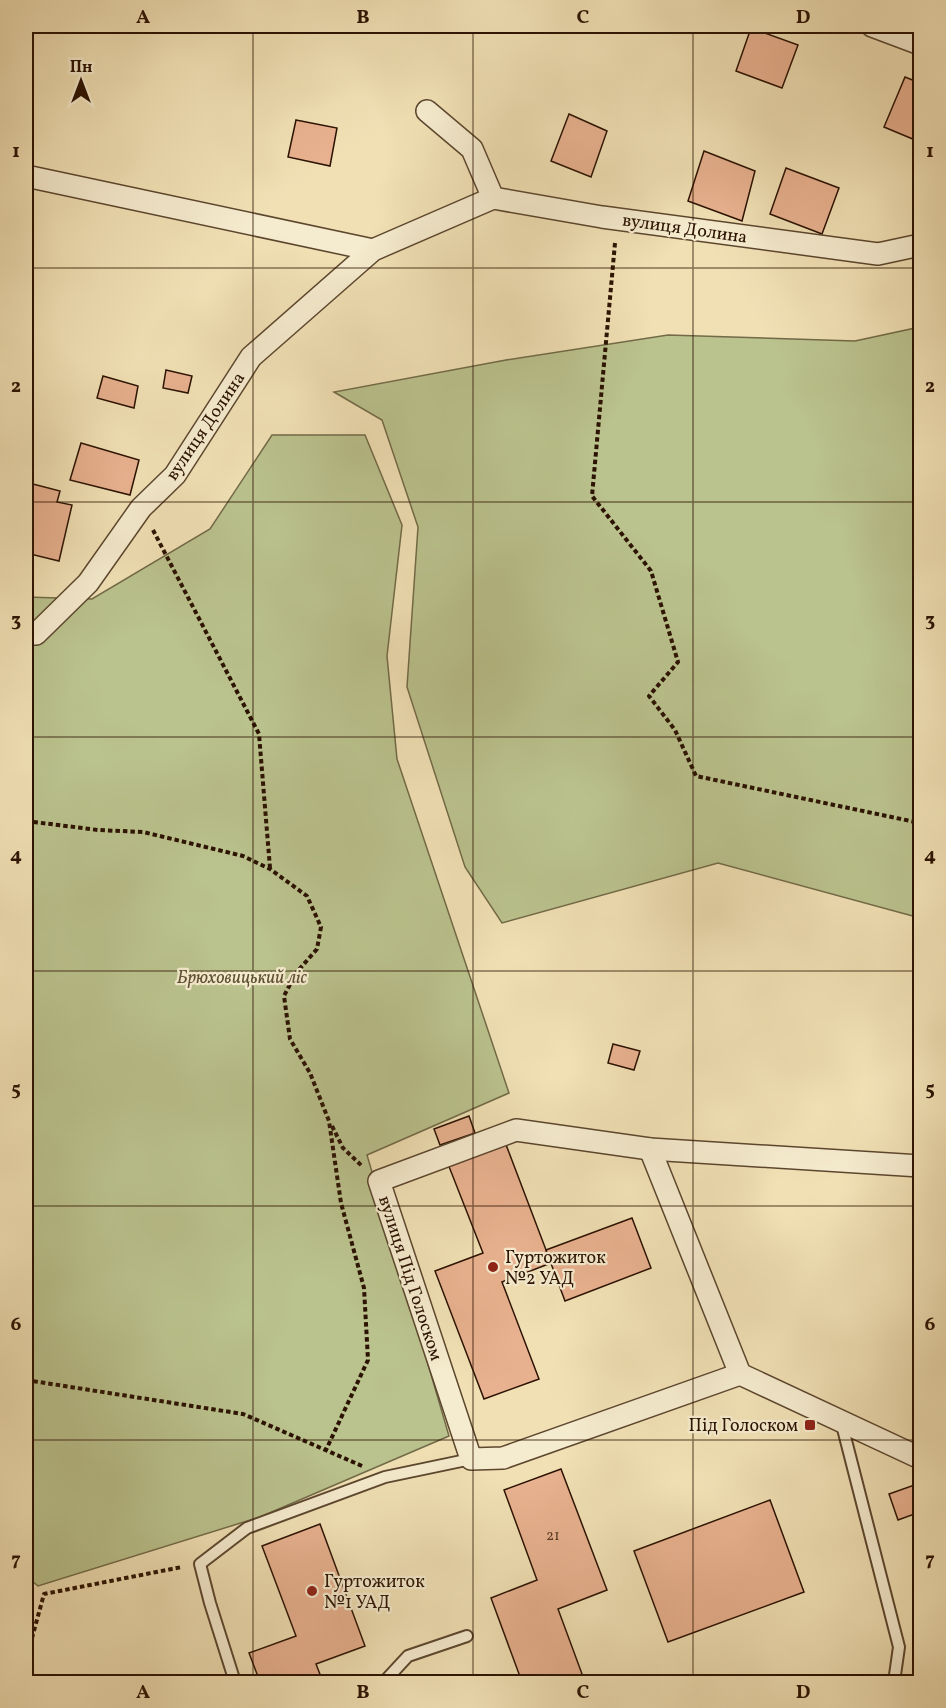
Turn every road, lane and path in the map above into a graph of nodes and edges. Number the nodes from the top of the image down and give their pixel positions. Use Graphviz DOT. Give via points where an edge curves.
graph roads {
  1 [pos="872,26"];
  2 [pos="921,44"];
  3 [pos="427,111"];
  4 [pos="26,176"];
  5 [pos="493,198"];
  6 [pos="618,219"];
  7 [pos="921,245"];
  8 [pos="373,250"];
  9 [pos="141,508"];
  10 [pos="26,634"];
  11 [pos="26,821"];
  12 [pos="921,824"];
  13 [pos="270,869"];
  14 [pos="329,1121"];
  15 [pos="650,1149"];
  16 [pos="921,1166"];
  17 [pos="379,1181"];
  18 [pos="740,1374"];
  19 [pos="26,1380"];
  20 [pos="841,1421"];
  21 [pos="326,1450"];
  22 [pos="921,1458"];
  23 [pos="471,1459"];
  24 [pos="386,1477"];
  25 [pos="200,1564"];
  26 [pos="467,1636"];
  27 [pos="26,1658"];
  28 [pos="34,1683"];
  29 [pos="235,1683"];
  30 [pos="384,1683"];
  31 [pos="894,1683"];
  1 -- 2 [label="street"];
  3 -- 5 [label="street" via="472,149"];
  4 -- 8 [label="street"];
  5 -- 6 [label="street, вулиця Долина"];
  5 -- 8 [label="street, вулиця Долина"];
  6 -- 7 [label="street, вулиця Долина" via="878,254"];
  6 -- 12 [label="path" via="592,496 651,571 678,662 649,696 675,730 696,776"];
  8 -- 9 [label="street, вулиця Долина" via="251,357 175,475"];
  9 -- 10 [label="street, вулиця Долина" via="88,584 36,634"];
  9 -- 13 [label="path" via="260,734"];
  11 -- 13 [label="path" via="143,832 243,856"];
  13 -- 14 [label="path" via="307,896 321,927 317,949 296,973 284,996 290,1039 310,1073"];
  14 -- 17 [label="path" via="342,1148"];
  14 -- 21 [label="path" via="341,1203 364,1288 368,1360"];
  15 -- 16 [label="street, вулиця Під Голоском"];
  15 -- 17 [label="street, вулиця Під Голоском" via="516,1130"];
  15 -- 18 [label="street"];
  17 -- 23 [label="street, вулиця Під Голоском"];
  18 -- 20 [label="street"];
  18 -- 23 [label="street" via="503,1458"];
  19 -- 21 [label="path" via="243,1414"];
  20 -- 22 [label="street"];
  20 -- 31 [label="lane" via="899,1647"];
  21 -- 24 [label="path"];
  23 -- 24 [label="lane"];
  24 -- 25 [label="lane" via="247,1527"];
  25 -- 27 [label="path" via="44,1594"];
  25 -- 29 [label="lane"];
  26 -- 30 [label="lane" via="408,1656"];
  27 -- 28 [label="path"];
}
